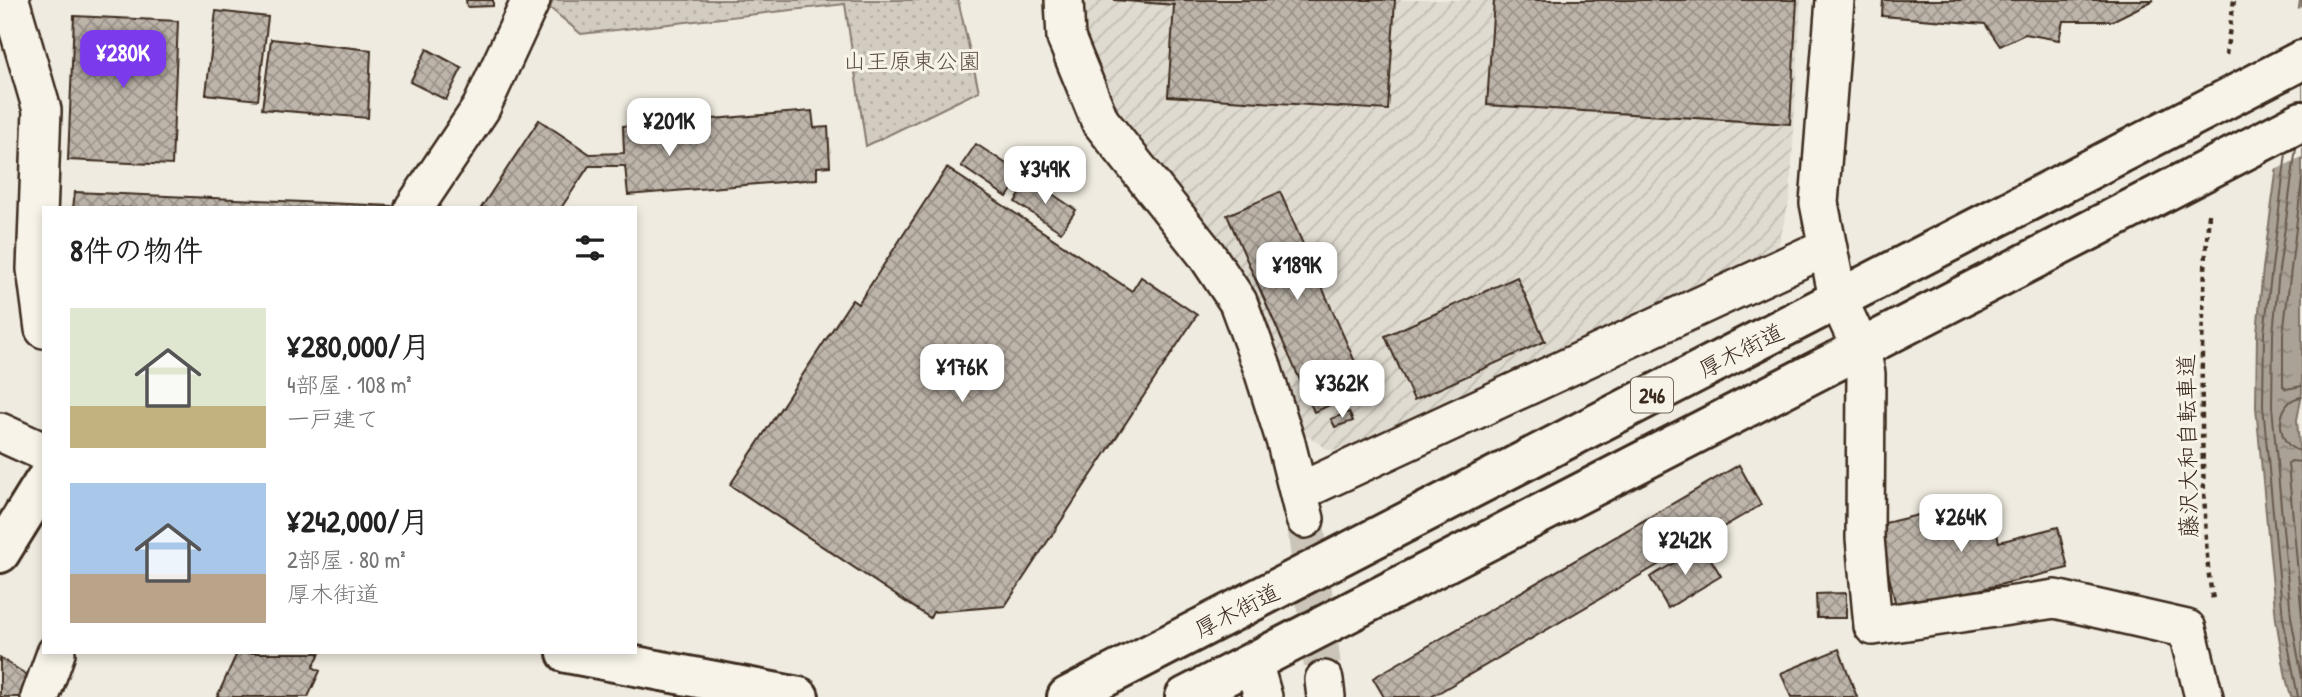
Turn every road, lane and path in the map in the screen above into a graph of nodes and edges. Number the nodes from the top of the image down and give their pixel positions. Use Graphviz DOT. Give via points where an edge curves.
graph roads {
  1 [pos="10,0"];
  2 [pos="531,0"];
  3 [pos="1063,0"];
  4 [pos="1835,0"];
  5 [pos="2234,0"];
  6 [pos="2302,60"];
  7 [pos="2230,81"];
  8 [pos="2302,121"];
  9 [pos="2210,205"];
  10 [pos="415,206"];
  11 [pos="1827,247"];
  12 [pos="1838,299"];
  13 [pos="42,314"];
  14 [pos="1861,349"];
  15 [pos="0,432"];
  16 [pos="42,451"];
  17 [pos="42,485"];
  18 [pos="0,553"];
  19 [pos="2214,606"];
  20 [pos="56,654"];
  21 [pos="572,654"];
  22 [pos="679,676"];
  23 [pos="1258,679"];
  24 [pos="40,697"];
  25 [pos="718,697"];
  26 [pos="799,697"];
  27 [pos="1067,697"];
  28 [pos="1185,697"];
  29 [pos="2204,697"];
  1 -- 13 [label="street" via="42,110 36,269"];
  2 -- 10 [label="street" via="481,108"];
  3 -- 11 [label="street" via="1066,38 1100,121 1206,254 1238,302 1302,506"];
  4 -- 11 [label="street" via="1819,203"];
  5 -- 7 [label="path"];
  6 -- 7 [label="highway, 厚木街道 / 246"];
  7 -- 12 [label="highway, 厚木街道 / 246"];
  8 -- 14 [label="highway, 246"];
  9 -- 19 [label="path, 藤沢大和自転車道" via="2203,282 2202,438 2208,579"];
  11 -- 12 [label="street"];
  12 -- 14 [label="street"];
  12 -- 27 [label="highway, 厚木街道 / 246"];
  14 -- 23 [label="highway, 246"];
  14 -- 29 [label="street" via="1866,374 1865,538 1873,626 2055,599 2187,629"];
  15 -- 16 [label="street"];
  17 -- 18 [label="highway"];
  20 -- 24 [label="street"];
  21 -- 22 [label="highway"];
  22 -- 25 [label="highway"];
  22 -- 26 [label="highway"];
  23 -- 28 [label="highway, 246"];
}
